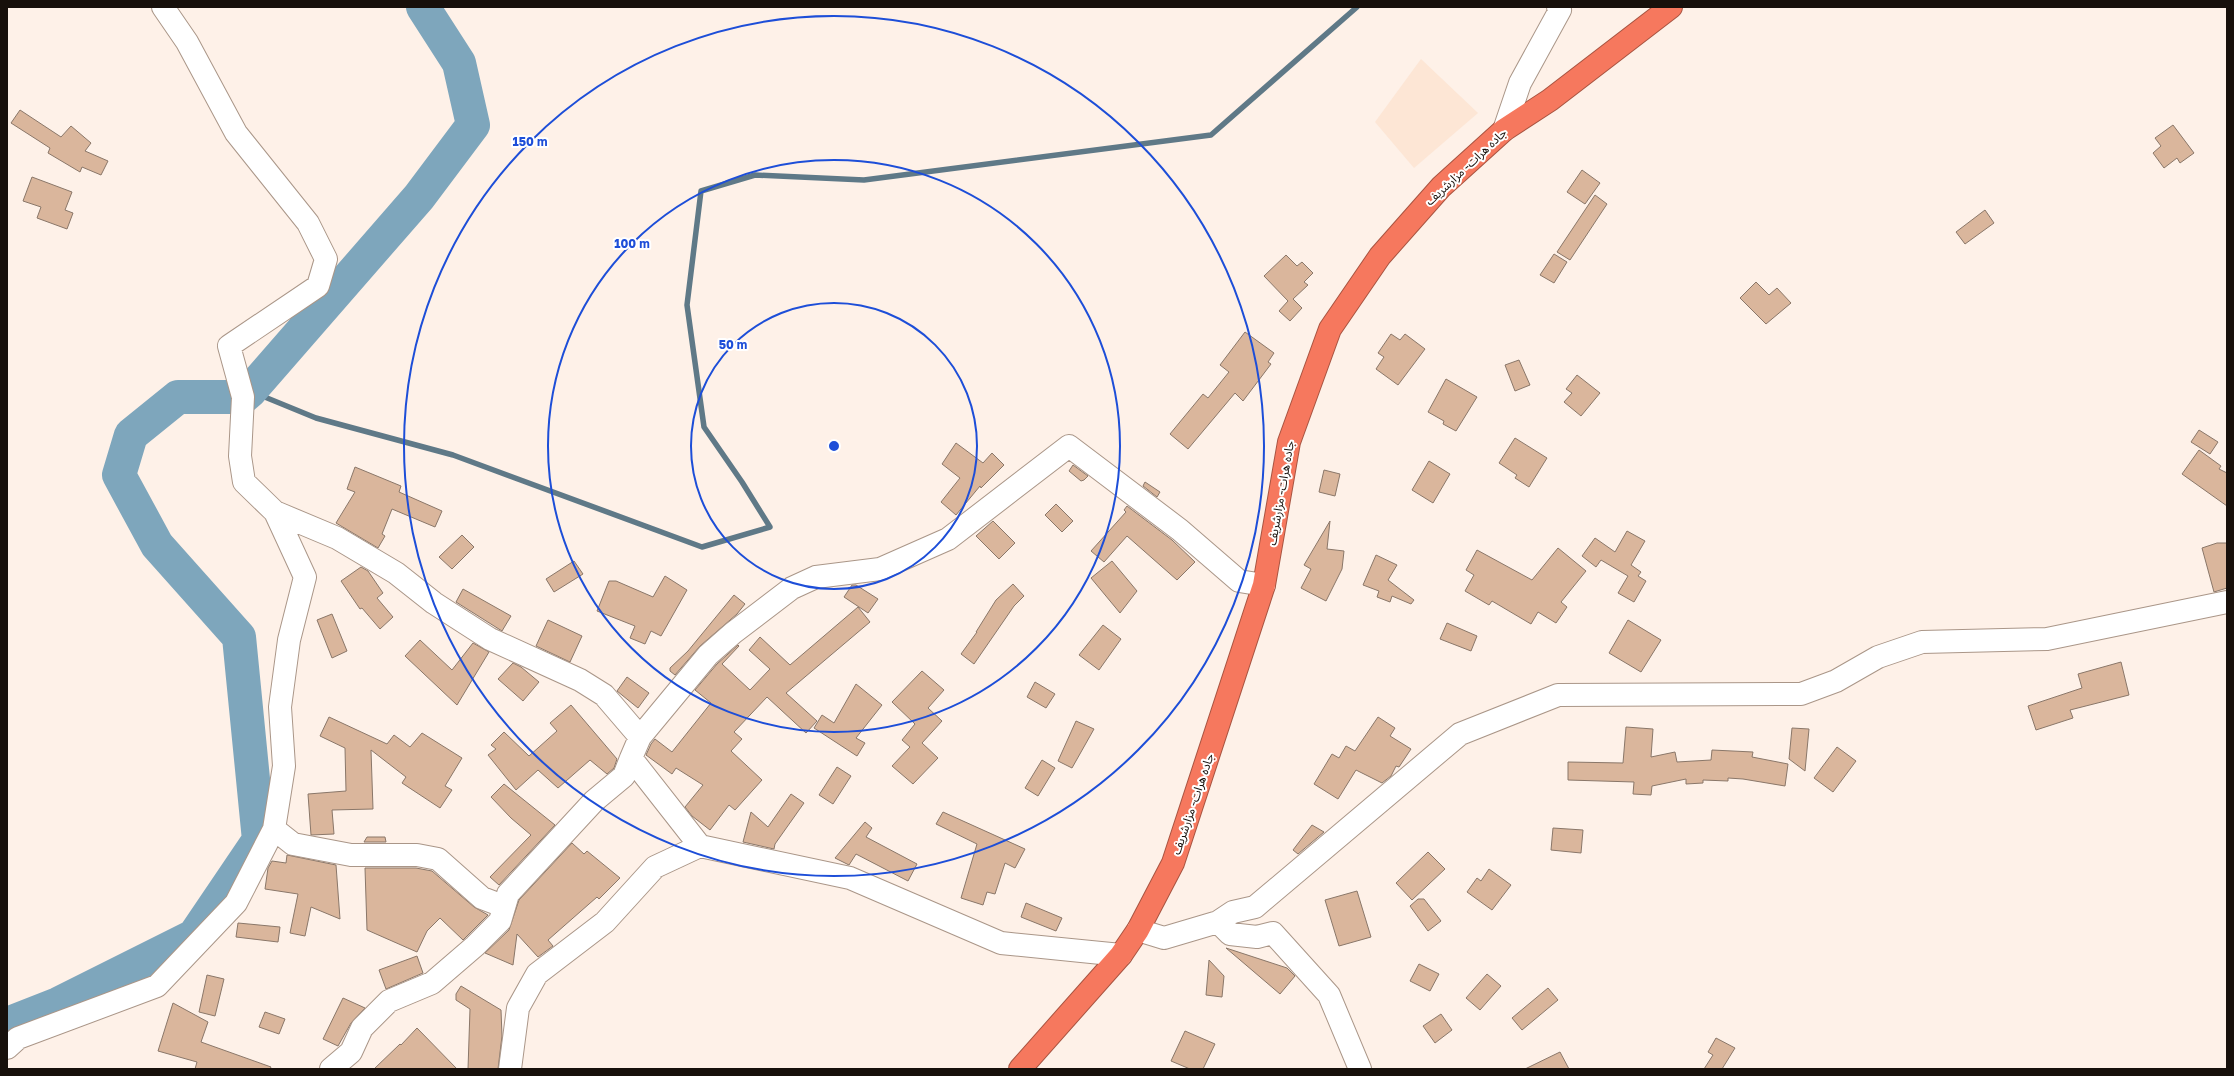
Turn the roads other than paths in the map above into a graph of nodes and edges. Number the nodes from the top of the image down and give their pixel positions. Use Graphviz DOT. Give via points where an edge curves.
graph roads {
  1 [pos="164,7"];
  2 [pos="1671,7"];
  3 [pos="1560,8"];
  4 [pos="1504,130"];
  5 [pos="275,512"];
  6 [pos="1264,585"];
  7 [pos="2227,602"];
  8 [pos="640,737"];
  9 [pos="631,758"];
  10 [pos="274,829"];
  11 [pos="700,846"];
  12 [pos="503,906"];
  13 [pos="1218,922"];
  14 [pos="1138,930"];
  15 [pos="1121,955"];
  16 [pos="7,1048"];
  17 [pos="330,1069"];
  18 [pos="510,1069"];
  19 [pos="1020,1069"];
  20 [pos="1360,1069"];
  1 -- 5 [label="street" via="187,42 236,134 308,223 326,259 318,286 229,346 243,397 240,456 244,482"];
  2 -- 4 [label="highway, جاده هرات- مزارشریف" via="1550,100"];
  3 -- 4 [label="street" via="1520,83"];
  4 -- 6 [label="highway, جاده هرات- مزارشریف" via="1441,187 1380,256 1330,329 1289,442"];
  5 -- 8 [label="street" via="337,538 383,565 434,603 490,639 580,680 604,695"];
  5 -- 10 [label="street" via="305,577 289,640 281,700 284,766"];
  6 -- 8 [label="street" via="1239,581 1180,530 1069,446 948,540 880,569 816,577 792,588 708,655"];
  6 -- 14 [label="highway, جاده هرات- مزارشریف" via="1173,863"];
  7 -- 13 [label="street" via="2047,639 1922,642 1878,657 1836,681 1801,694 1558,695 1460,734 1255,907 1233,912"];
  8 -- 9 [label="street"];
  9 -- 11 [label="street"];
  9 -- 12 [label="street" via="624,776 594,801 508,894"];
  10 -- 12 [label="street" via="293,844 351,855 418,855 438,859 482,898"];
  10 -- 16 [label="street" via="236,903 157,986 18,1038"];
  11 -- 15 [label="street" via="850,878 1000,943"];
  11 -- 18 [label="street" via="655,867 605,922 537,974 518,1008"];
  12 -- 17 [label="street" via="500,921 475,946 432,983 389,1001 362,1028 351,1052"];
  13 -- 14 [label="street" via="1164,938"];
  13 -- 20 [label="street" via="1230,934 1257,937 1273,933 1329,995"];
  14 -- 15 [label="highway, جاده هرات- مزارشریف"];
  15 -- 19 [label="highway, جاده هرات- مزارشریف"];
}
